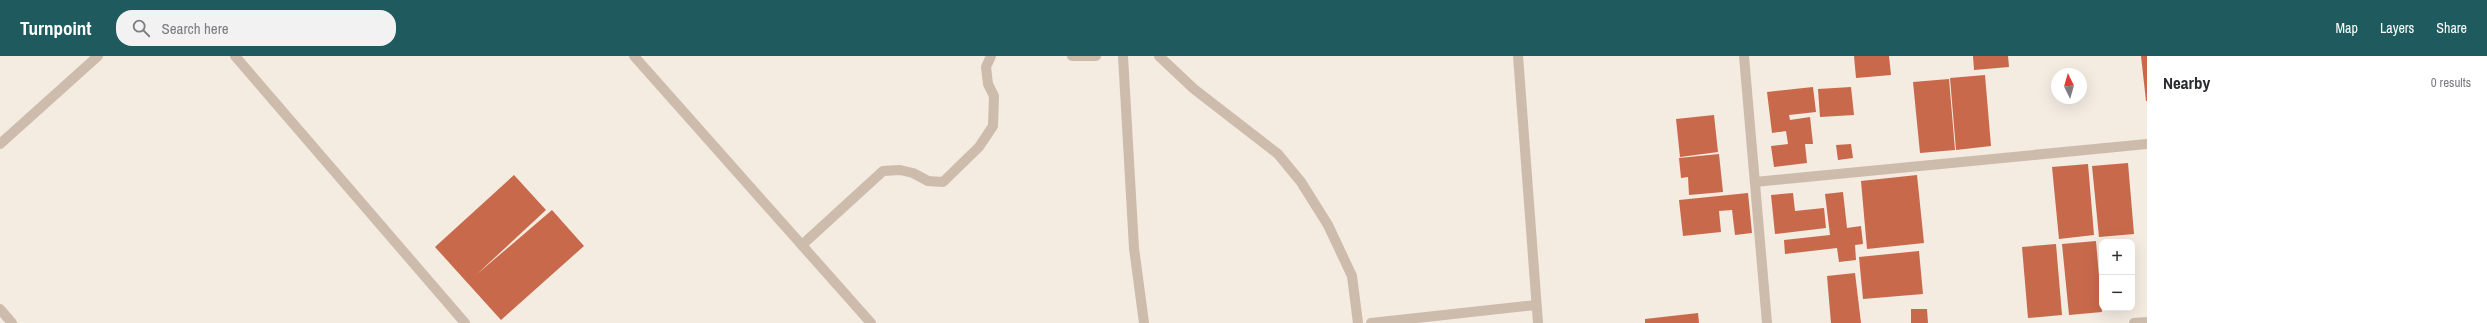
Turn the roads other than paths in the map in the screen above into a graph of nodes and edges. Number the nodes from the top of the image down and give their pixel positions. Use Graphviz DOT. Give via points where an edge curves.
graph roads {
  1 [pos="98,56"];
  2 [pos="235,56"];
  3 [pos="634,56"];
  4 [pos="992,56"];
  5 [pos="1072,56"];
  6 [pos="1096,56"];
  7 [pos="1123,56"];
  8 [pos="1159,56"];
  9 [pos="1518,56"];
  10 [pos="1744,56"];
  11 [pos="0,144"];
  12 [pos="2147,144"];
  13 [pos="1755,182"];
  14 [pos="802,245"];
  15 [pos="1536,305"];
  16 [pos="0,308"];
  17 [pos="1414,321"];
  18 [pos="2147,322"];
  19 [pos="12,323"];
  20 [pos="465,323"];
  21 [pos="871,323"];
  22 [pos="1144,323"];
  23 [pos="1358,323"];
  24 [pos="1370,323"];
  25 [pos="1538,323"];
  26 [pos="1767,323"];
  27 [pos="2134,323"];
  1 -- 11 [label="street"];
  2 -- 20 [label="street"];
  3 -- 14 [label="street"];
  4 -- 14 [label="street" via="986,67 988,84 994,96 993,126 979,147 954,172 943,182 928,181 900,170 883,171"];
  5 -- 6 [label="street"];
  7 -- 22 [label="street" via="1134,241"];
  8 -- 23 [label="street" via="1194,89 1278,154 1301,182 1328,225 1352,276"];
  9 -- 15 [label="street"];
  10 -- 13 [label="street"];
  12 -- 13 [label="street"];
  13 -- 26 [label="street"];
  14 -- 21 [label="street"];
  15 -- 17 [label="street"];
  15 -- 25 [label="street"];
  16 -- 19 [label="street"];
  17 -- 24 [label="street"];
  18 -- 27 [label="street"];
}
